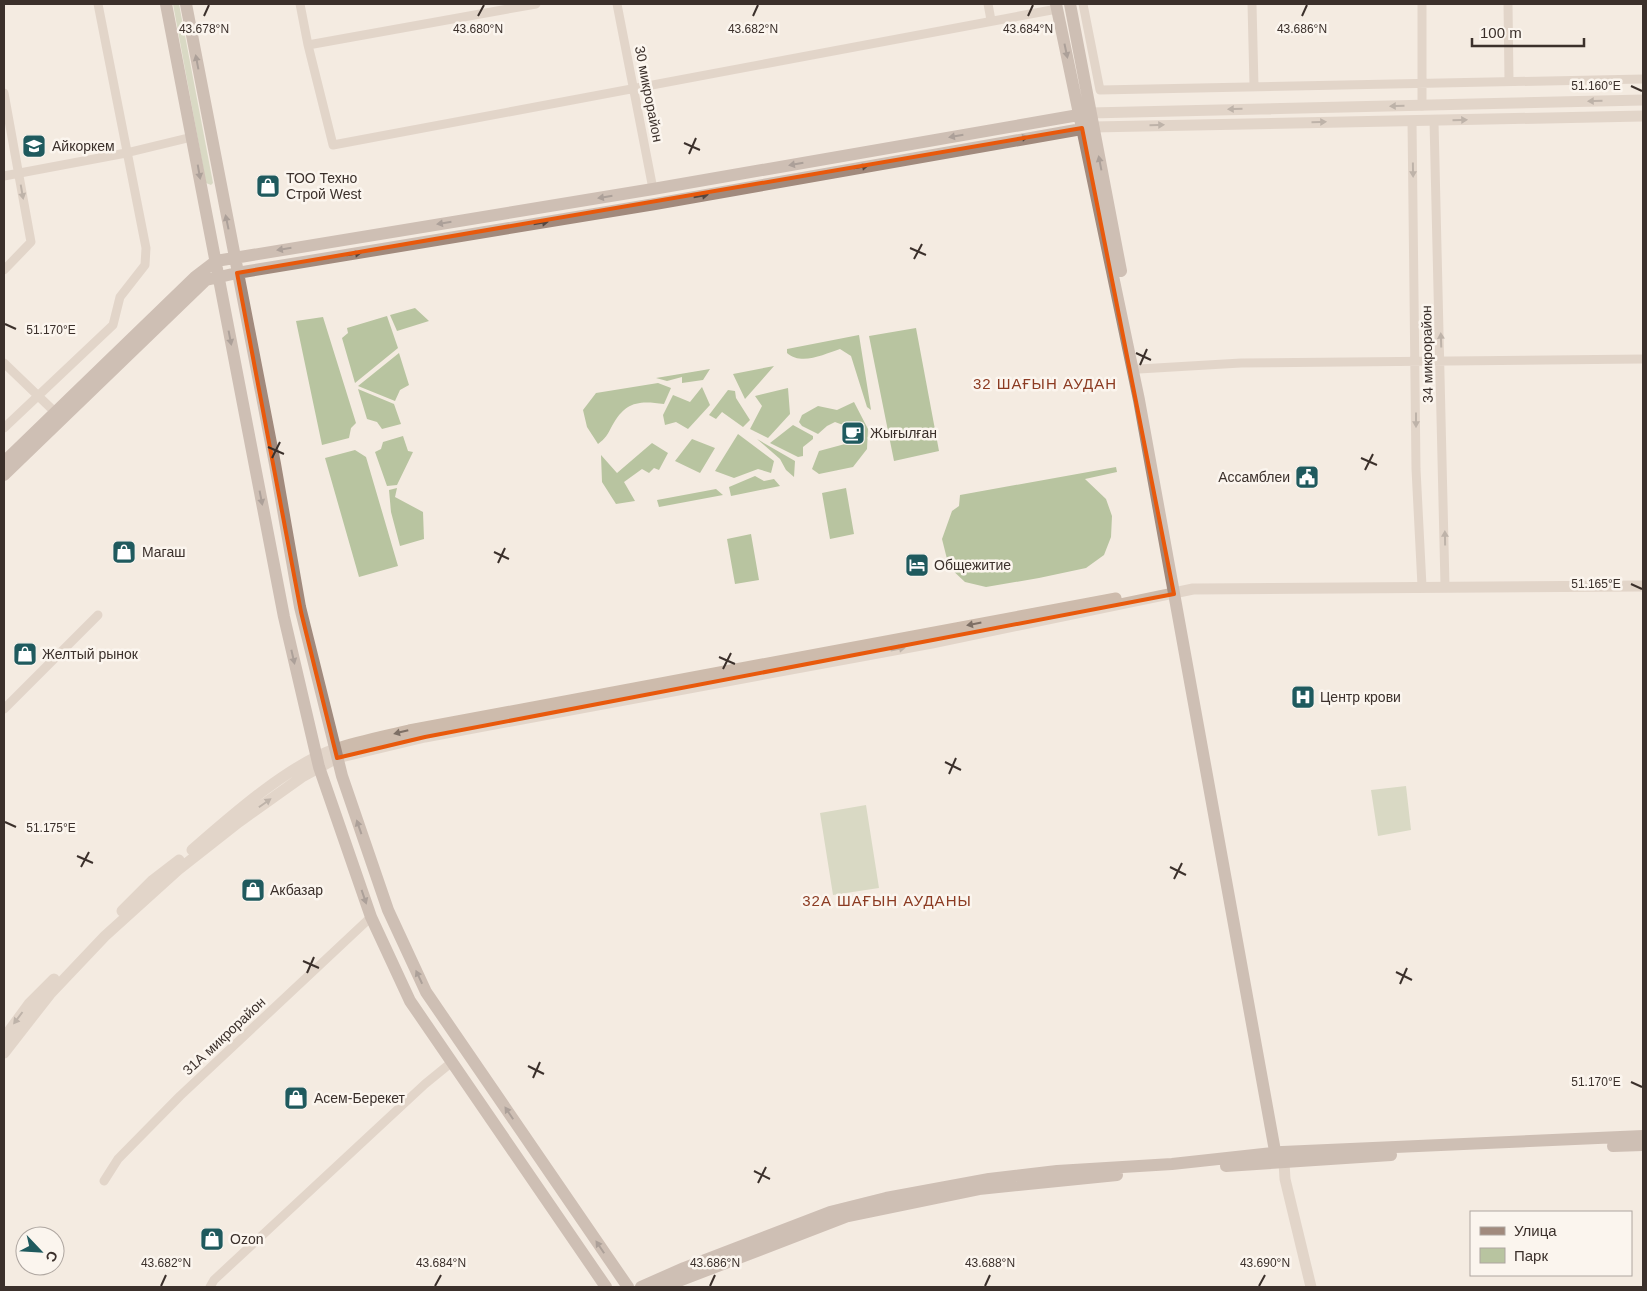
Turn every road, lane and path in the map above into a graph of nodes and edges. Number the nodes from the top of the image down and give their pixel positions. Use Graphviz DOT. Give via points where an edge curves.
graph roads {
  1 [pos="98,4"];
  2 [pos="166,4"];
  3 [pos="186,4"];
  4 [pos="300,4"];
  5 [pos="536,4"];
  6 [pos="617,4"];
  7 [pos="988,4"];
  8 [pos="1070,4"];
  9 [pos="1083,4"];
  10 [pos="1252,4"];
  11 [pos="1422,4"];
  12 [pos="1508,4"];
  13 [pos="1057,6"];
  14 [pos="991,20"];
  15 [pos="308,45"];
  16 [pos="1094,59"];
  17 [pos="1081,62"];
  18 [pos="1643,79"];
  19 [pos="1509,81"];
  20 [pos="1423,83"];
  21 [pos="1254,86"];
  22 [pos="635,88"];
  23 [pos="4,93"];
  24 [pos="1643,100"];
  25 [pos="1422,106"];
  26 [pos="1085,113"];
  27 [pos="1643,116"];
  28 [pos="1412,121"];
  29 [pos="1434,121"];
  30 [pos="1088,127"];
  31 [pos="192,138"];
  32 [pos="126,153"];
  33 [pos="18,173"];
  34 [pos="4,176"];
  35 [pos="221,190"];
  36 [pos="653,190"];
  37 [pos="202,193"];
  38 [pos="234,257"];
  39 [pos="216,261"];
  40 [pos="4,270"];
  41 [pos="237,273"];
  42 [pos="218,276"];
  43 [pos="1643,359"];
  44 [pos="1416,362"];
  45 [pos="1441,362"];
  46 [pos="4,363"];
  47 [pos="1140,369"];
  48 [pos="37,396"];
  49 [pos="58,415"];
  50 [pos="4,428"];
  51 [pos="4,462"];
  52 [pos="4,475"];
  53 [pos="1422,586"];
  54 [pos="1446,586"];
  55 [pos="1643,586"];
  56 [pos="1180,590"];
  57 [pos="98,615"];
  58 [pos="4,709"];
  59 [pos="335,754"];
  60 [pos="318,762"];
  61 [pos="388,910"];
  62 [pos="371,918"];
  63 [pos="4,1038"];
  64 [pos="4,1054"];
  65 [pos="452,1062"];
  66 [pos="1643,1136"];
  67 [pos="1643,1144"];
  68 [pos="1280,1157"];
  69 [pos="104,1181"];
  70 [pos="210,1287"];
  71 [pos="606,1287"];
  72 [pos="628,1287"];
  73 [pos="641,1287"];
  74 [pos="663,1287"];
  75 [pos="1311,1287"];
  1 -- 32 [label="street"];
  2 -- 31 [label="main road"];
  35 -- 3 [label="main road, one-way"];
  4 -- 15 [label="street"];
  5 -- 15 [label="street"];
  6 -- 22 [label="street, 30 микрорайон"];
  7 -- 14 [label="street"];
  8 -- 17 [label="main road"];
  9 -- 16 [label="street"];
  10 -- 21 [label="street"];
  11 -- 20 [label="street"];
  12 -- 19 [label="street"];
  13 -- 14 [label="street"];
  13 -- 26 [label="main road, one-way"];
  14 -- 22 [label="street"];
  15 -- 22 [label="street" via="333,145"];
  16 -- 17 [label="street"];
  16 -- 21 [label="street" via="1100,90"];
  17 -- 26 [label="main road"];
  18 -- 19 [label="street"];
  19 -- 20 [label="street"];
  20 -- 21 [label="street"];
  20 -- 25 [label="street"];
  22 -- 36 [label="street, 30 микрорайон"];
  23 -- 33 [label="street"];
  24 -- 25 [label="street, one-way"];
  25 -- 26 [label="street, one-way"];
  26 -- 30 [label="main road"];
  26 -- 36 [label="main road, one-way"];
  29 -- 27 [label="street, one-way"];
  28 -- 29 [label="street"];
  30 -- 28 [label="street, one-way"];
  28 -- 44 [label="street, one-way"];
  45 -- 29 [label="street, 34 микрорайон, one-way"];
  41 -- 30 [label="main road, one-way" via="656,204"];
  47 -- 30 [label="main road, one-way"];
  30 -- 56 [label="main road" via="1137,391"];
  31 -- 32 [label="street"];
  31 -- 37 [label="main road, one-way"];
  32 -- 33 [label="street"];
  32 -- 48 [label="street" via="146,248 145,265 120,297 113,325"];
  33 -- 34 [label="street"];
  33 -- 40 [label="street, one-way" via="31,242"];
  35 -- 37 [label="main road"];
  38 -- 35 [label="main road, one-way"];
  36 -- 38 [label="main road, one-way"];
  37 -- 39 [label="main road"];
  38 -- 39 [label="main road"];
  38 -- 41 [label="main road"];
  39 -- 42 [label="main road"];
  39 -- 49 [label="main road" via="195,277"];
  41 -- 42 [label="main road"];
  41 -- 59 [label="main road" via="301,612"];
  42 -- 49 [label="main road" via="206,280"];
  42 -- 60 [label="main road, one-way" via="284,617"];
  43 -- 45 [label="street"];
  44 -- 45 [label="street"];
  44 -- 47 [label="street" via="1198,364"];
  44 -- 53 [label="street, one-way" via="1416,469"];
  54 -- 45 [label="street, 34 микрорайон, one-way"];
  46 -- 48 [label="street"];
  47 -- 56 [label="main road"];
  48 -- 49 [label="street"];
  48 -- 50 [label="street"];
  49 -- 51 [label="main road"];
  49 -- 52 [label="main road"];
  53 -- 54 [label="street"];
  53 -- 56 [label="street"];
  54 -- 55 [label="street"];
  56 -- 59 [label="street" via="932,643"];
  56 -- 68 [label="main road"];
  57 -- 58 [label="street"];
  59 -- 60 [label="street"];
  61 -- 59 [label="main road, one-way"];
  60 -- 62 [label="main road, one-way"];
  60 -- 63 [label="street, one-way" via="253,799 153,880 29,1004"];
  64 -- 60 [label="street, one-way" via="57,987 106,936 178,870"];
  61 -- 62 [label="main road"];
  72 -- 61 [label="main road, one-way" via="426,992"];
  62 -- 65 [label="main road" via="410,1001"];
  62 -- 69 [label="street, 31А микрорайон" via="180,1096 118,1159"];
  65 -- 70 [label="street" via="424,1084"];
  65 -- 71 [label="main road"];
  66 -- 68 [label="main road"];
  67 -- 68 [label="main road"];
  68 -- 73 [label="main road" via="1014,1176 886,1198 830,1212"];
  68 -- 74 [label="main road" via="990,1188 888,1207 805,1230"];
  68 -- 75 [label="street"];
}
